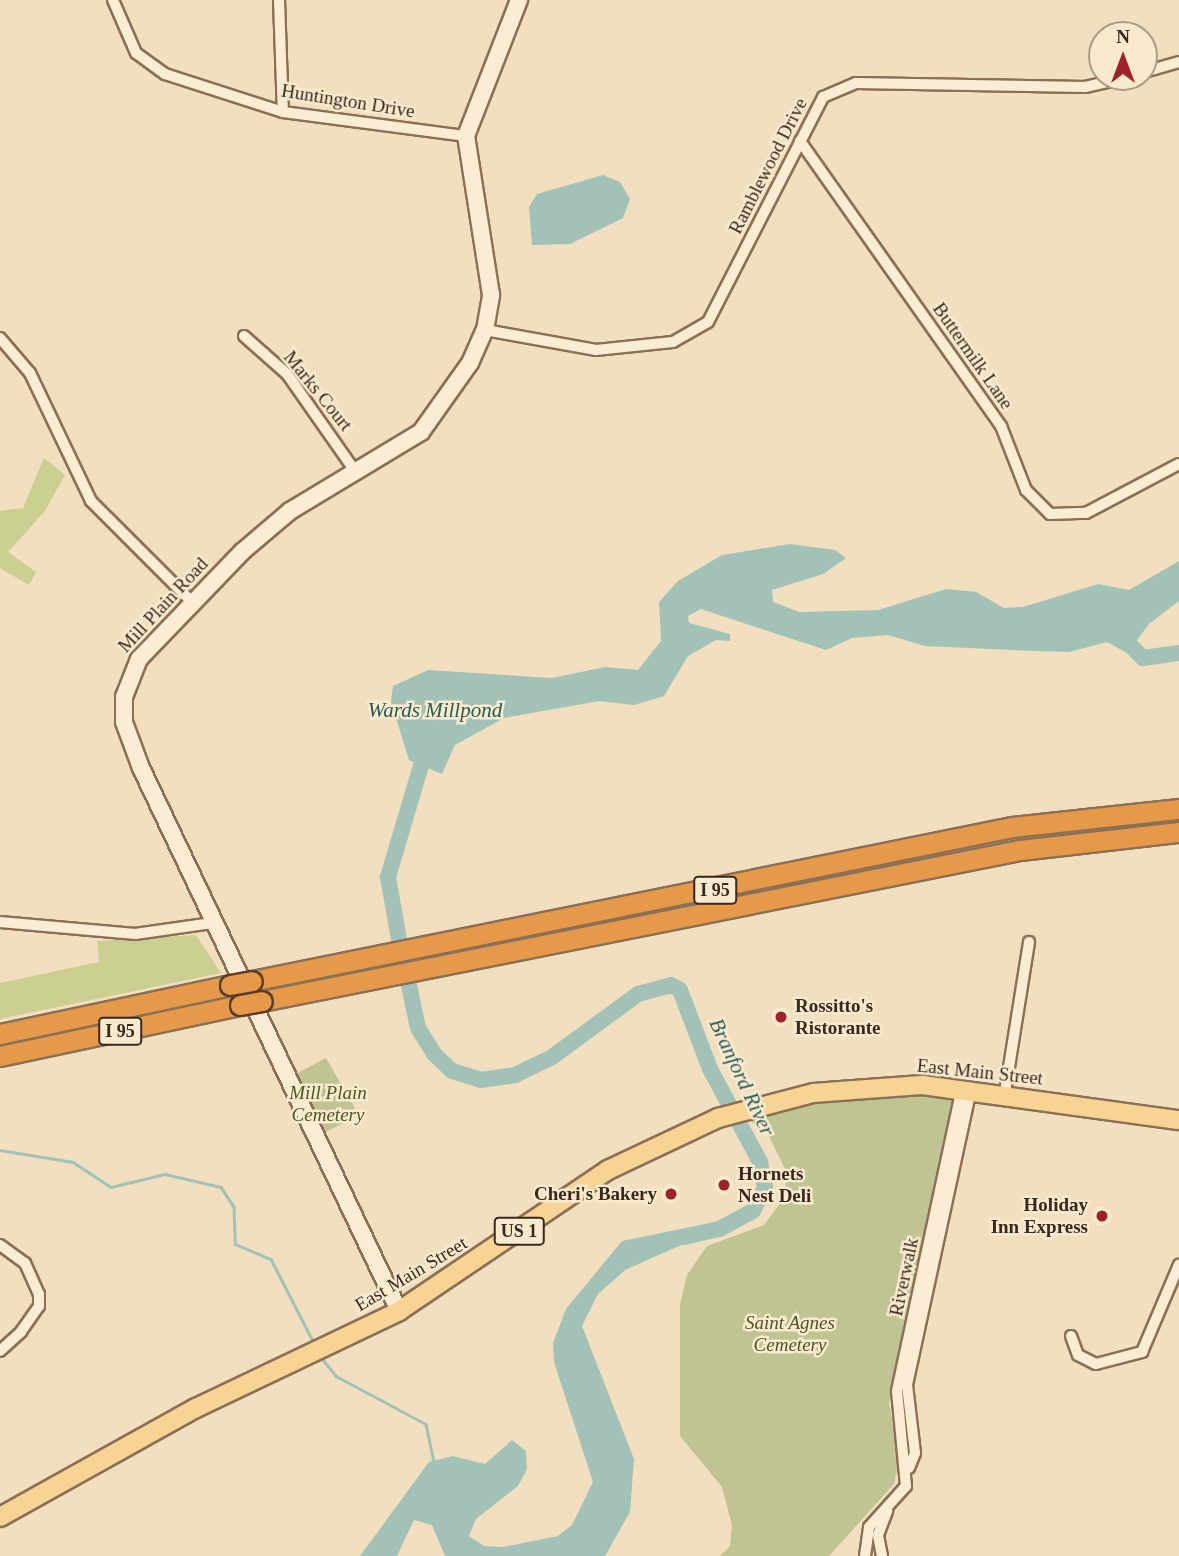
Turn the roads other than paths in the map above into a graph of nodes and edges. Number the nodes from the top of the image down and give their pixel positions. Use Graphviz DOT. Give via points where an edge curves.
graph roads {
  1 [pos="113,0"];
  2 [pos="279,0"];
  3 [pos="519,0"];
  4 [pos="1179,62"];
  5 [pos="1158,68"];
  6 [pos="1088,86"];
  7 [pos="283,112"];
  8 [pos="466,136"];
  9 [pos="800,141"];
  10 [pos="485,330"];
  11 [pos="244,336"];
  12 [pos="0,338"];
  13 [pos="1179,464"];
  14 [pos="357,474"];
  15 [pos="192,602"];
  16 [pos="1179,797"];
  17 [pos="1179,809"];
  18 [pos="1012,827"];
  19 [pos="1179,832"];
  20 [pos="0,922"];
  21 [pos="212,923"];
  22 [pos="1029,942"];
  23 [pos="0,1034"];
  24 [pos="0,1056"];
  25 [pos="967,1087"];
  26 [pos="1005,1092"];
  27 [pos="1179,1121"];
  28 [pos="0,1245"];
  29 [pos="1179,1265"];
  30 [pos="399,1311"];
  31 [pos="1071,1336"];
  32 [pos="0,1351"];
  33 [pos="888,1508"];
  34 [pos="1,1517"];
  35 [pos="865,1556"];
  36 [pos="882,1556"];
  1 -- 7 [label="street, Huntington Drive" via="136,53 165,74"];
  2 -- 7 [label="street"];
  3 -- 8 [label="street"];
  4 -- 5 [label="street"];
  6 -- 9 [label="street, Ramblewood Drive" via="856,83 823,97"];
  7 -- 8 [label="street, Huntington Drive"];
  8 -- 10 [label="street, Mill Plain Road" via="491,295"];
  9 -- 10 [label="street, Ramblewood Drive" via="708,322 673,342 596,350"];
  9 -- 13 [label="street, Buttermilk Lane" via="1000,425 1026,490 1050,514 1086,513"];
  10 -- 14 [label="street, Mill Plain Road" via="429,425"];
  11 -- 14 [label="street, Marks Court" via="287,374"];
  12 -- 15 [label="street" via="30,373 91,501"];
  14 -- 15 [label="street, Mill Plain Road" via="274,523"];
  15 -- 21 [label="street, Mill Plain Road" via="139,659 123,709 130,744"];
  16 -- 18 [label="highway"];
  17 -- 18 [label="highway, I 95"];
  18 -- 23 [label="highway, I 95, bridge"];
  19 -- 24 [label="highway, I 95, bridge" via="1020,850"];
  20 -- 21 [label="street" via="116,934"];
  21 -- 30 [label="street, Mill Plain Road"];
  22 -- 26 [label="street"];
  25 -- 26 [label="main road, East Main Street / US 1"];
  25 -- 30 [label="main road, East Main Street / US 1" via="865,1087 718,1118 608,1170"];
  25 -- 33 [label="street, Riverwalk" via="897,1391 906,1486"];
  26 -- 27 [label="main road, East Main Street / US 1"];
  28 -- 32 [label="street" via="33,1274 39,1306"];
  29 -- 31 [label="street" via="1142,1352 1096,1364 1078,1355"];
  30 -- 34 [label="main road, East Main Street / US 1"];
  33 -- 35 [label="street, Riverwalk" via="869,1527"];
  33 -- 36 [label="street, Riverwalk" via="878,1535"];
}
